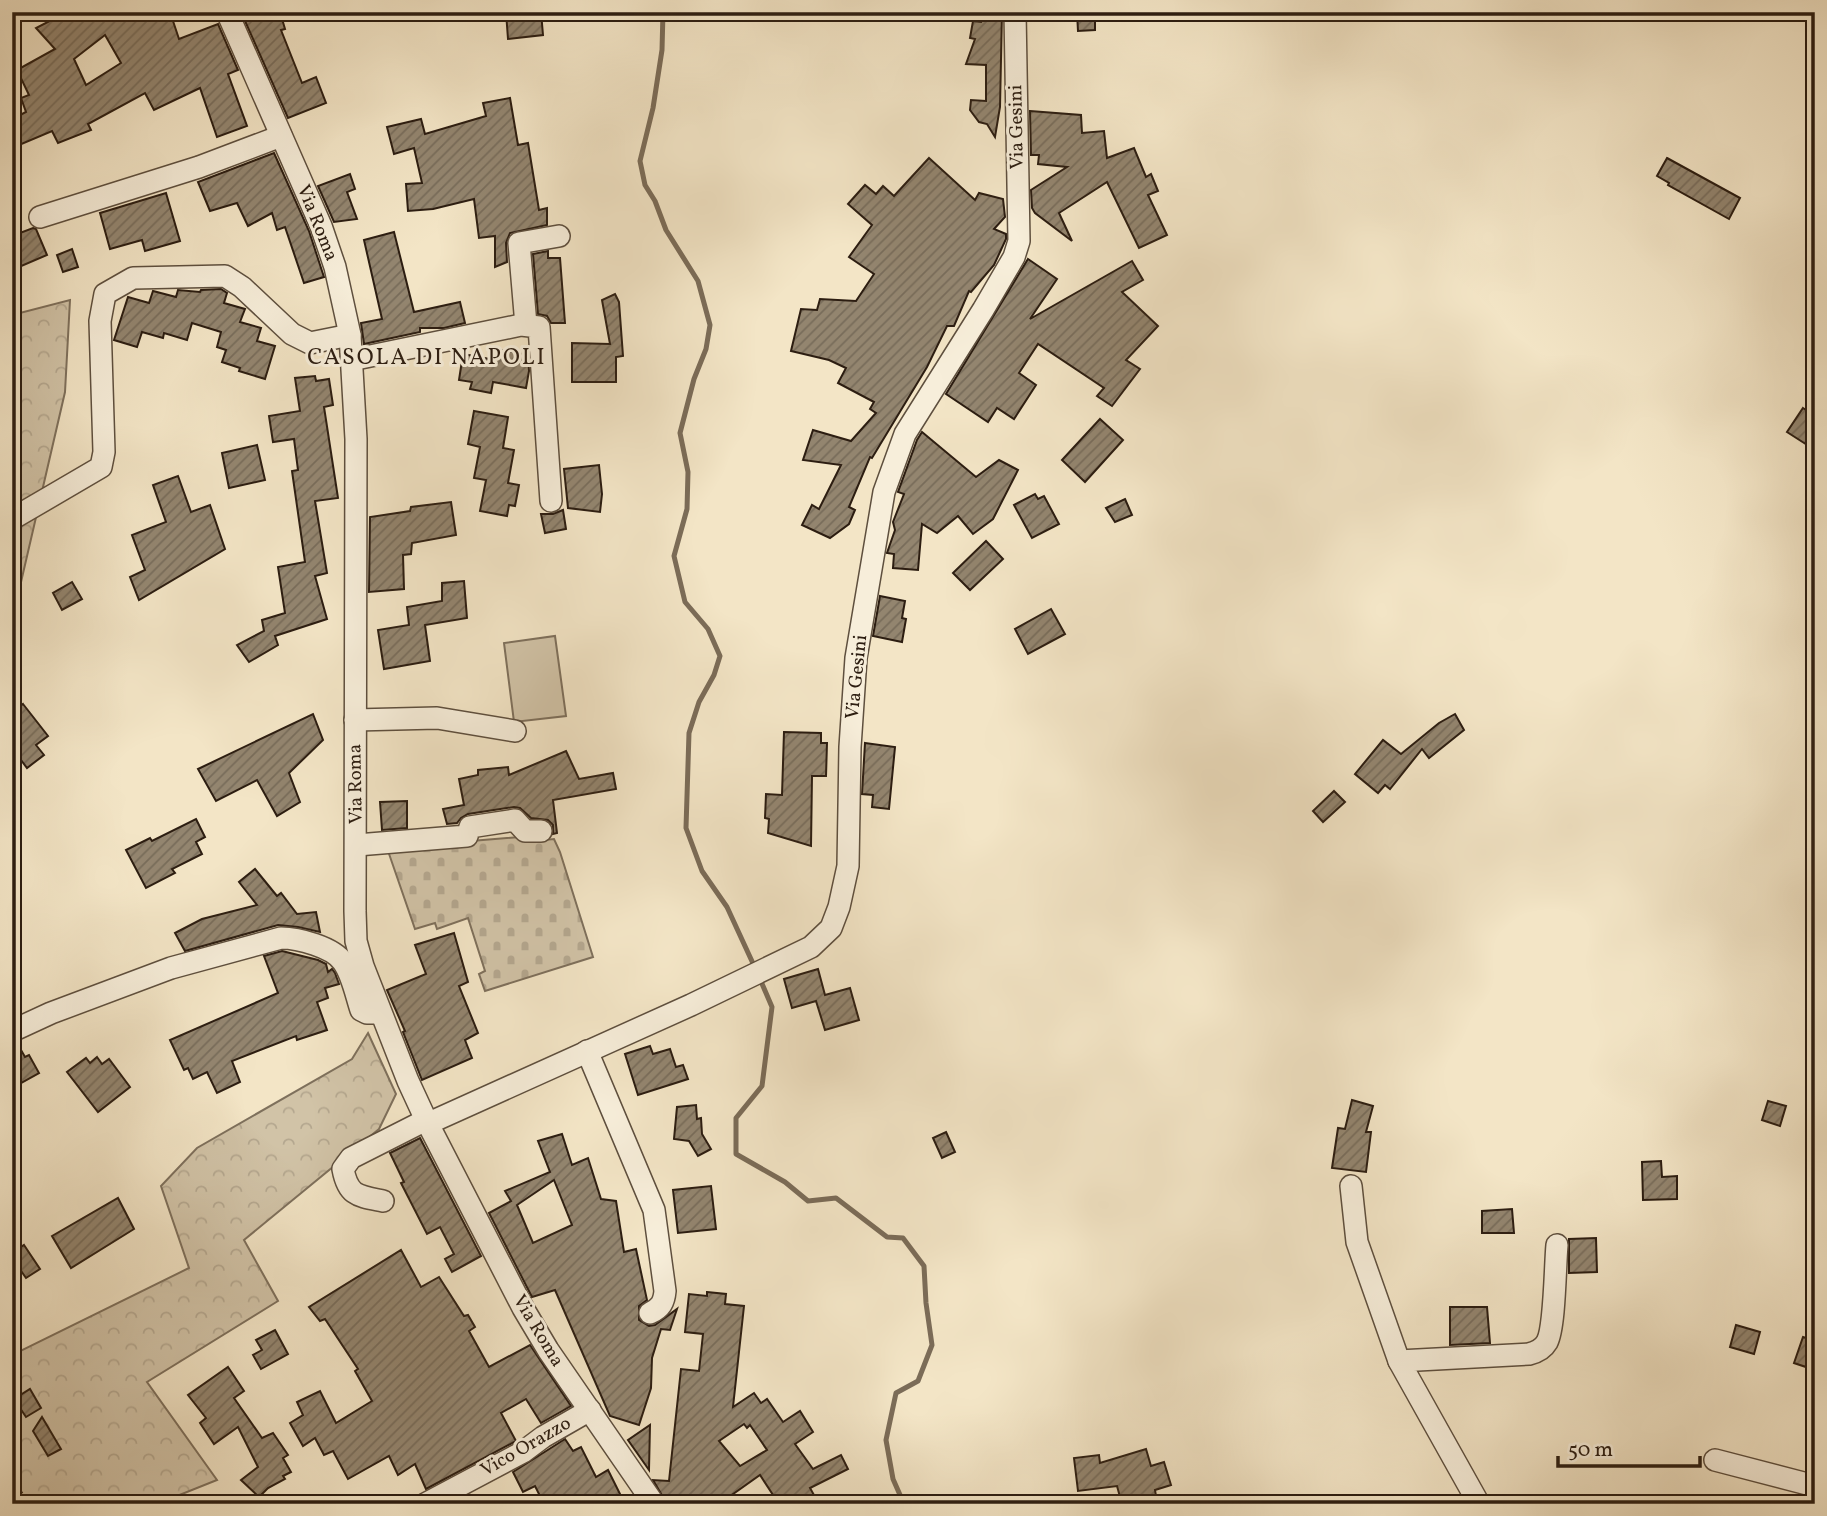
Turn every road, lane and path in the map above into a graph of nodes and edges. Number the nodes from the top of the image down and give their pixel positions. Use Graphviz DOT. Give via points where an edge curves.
graph roads {
  1 [pos="227,12"];
  2 [pos="1015,12"];
  3 [pos="281,136"];
  4 [pos="40,217"];
  5 [pos="559,236"];
  6 [pos="526,325"];
  7 [pos="349,335"];
  8 [pos="351,360"];
  9 [pos="551,501"];
  10 [pos="12,519"];
  11 [pos="355,720"];
  12 [pos="515,731"];
  13 [pos="541,831"];
  14 [pos="357,845"];
  15 [pos="380,1013"];
  16 [pos="12,1031"];
  17 [pos="587,1051"];
  18 [pos="428,1121"];
  19 [pos="1351,1186"];
  20 [pos="383,1201"];
  21 [pos="1557,1245"];
  22 [pos="650,1312"];
  23 [pos="1399,1361"];
  24 [pos="590,1410"];
  25 [pos="1715,1460"];
  26 [pos="12,1478"];
  27 [pos="1815,1486"];
  28 [pos="28,1504"];
  29 [pos="425,1504"];
  30 [pos="654,1504"];
  31 [pos="1479,1504"];
  1 -- 3 [label="street, Via Roma"];
  2 -- 17 [label="street, Via Gesini" via="1019,241 989,300 905,434 884,492 856,658 848,866 831,928 811,947"];
  3 -- 4 [label="street"];
  3 -- 7 [label="street, Via Roma" via="321,226"];
  5 -- 6 [label="street" via="519,243"];
  6 -- 8 [label="street"];
  6 -- 9 [label="street" via="539,327"];
  7 -- 8 [label="street, Via Roma"];
  7 -- 10 [label="street" via="310,343 301,339 225,276 133,278 105,294 100,321 101,467"];
  8 -- 11 [label="street, Via Roma" via="356,439"];
  11 -- 12 [label="street" via="438,718"];
  11 -- 14 [label="street, Via Roma"];
  13 -- 14 [label="street" via="525,831 515,821 470,827 467,836"];
  14 -- 15 [label="street, Via Roma" via="356,941"];
  15 -- 16 [label="street" via="360,1010 345,963 337,955 298,938 281,938 172,968"];
  15 -- 18 [label="street, Via Roma"];
  17 -- 18 [label="street, Via Gesini"];
  17 -- 22 [label="street" via="654,1210 665,1291 664,1301"];
  18 -- 20 [label="street, Via Gesini" via="351,1158 343,1169 349,1189 357,1196"];
  18 -- 24 [label="street, Via Roma" via="523,1308"];
  19 -- 23 [label="street" via="1357,1242"];
  21 -- 23 [label="street" via="1550,1329 1542,1349 1529,1354"];
  23 -- 31 [label="street"];
  24 -- 29 [label="street, Vico Orazzo"];
  24 -- 30 [label="street, Via Roma"];
  25 -- 27 [label="street"];
  26 -- 28 [label="path"];
}
